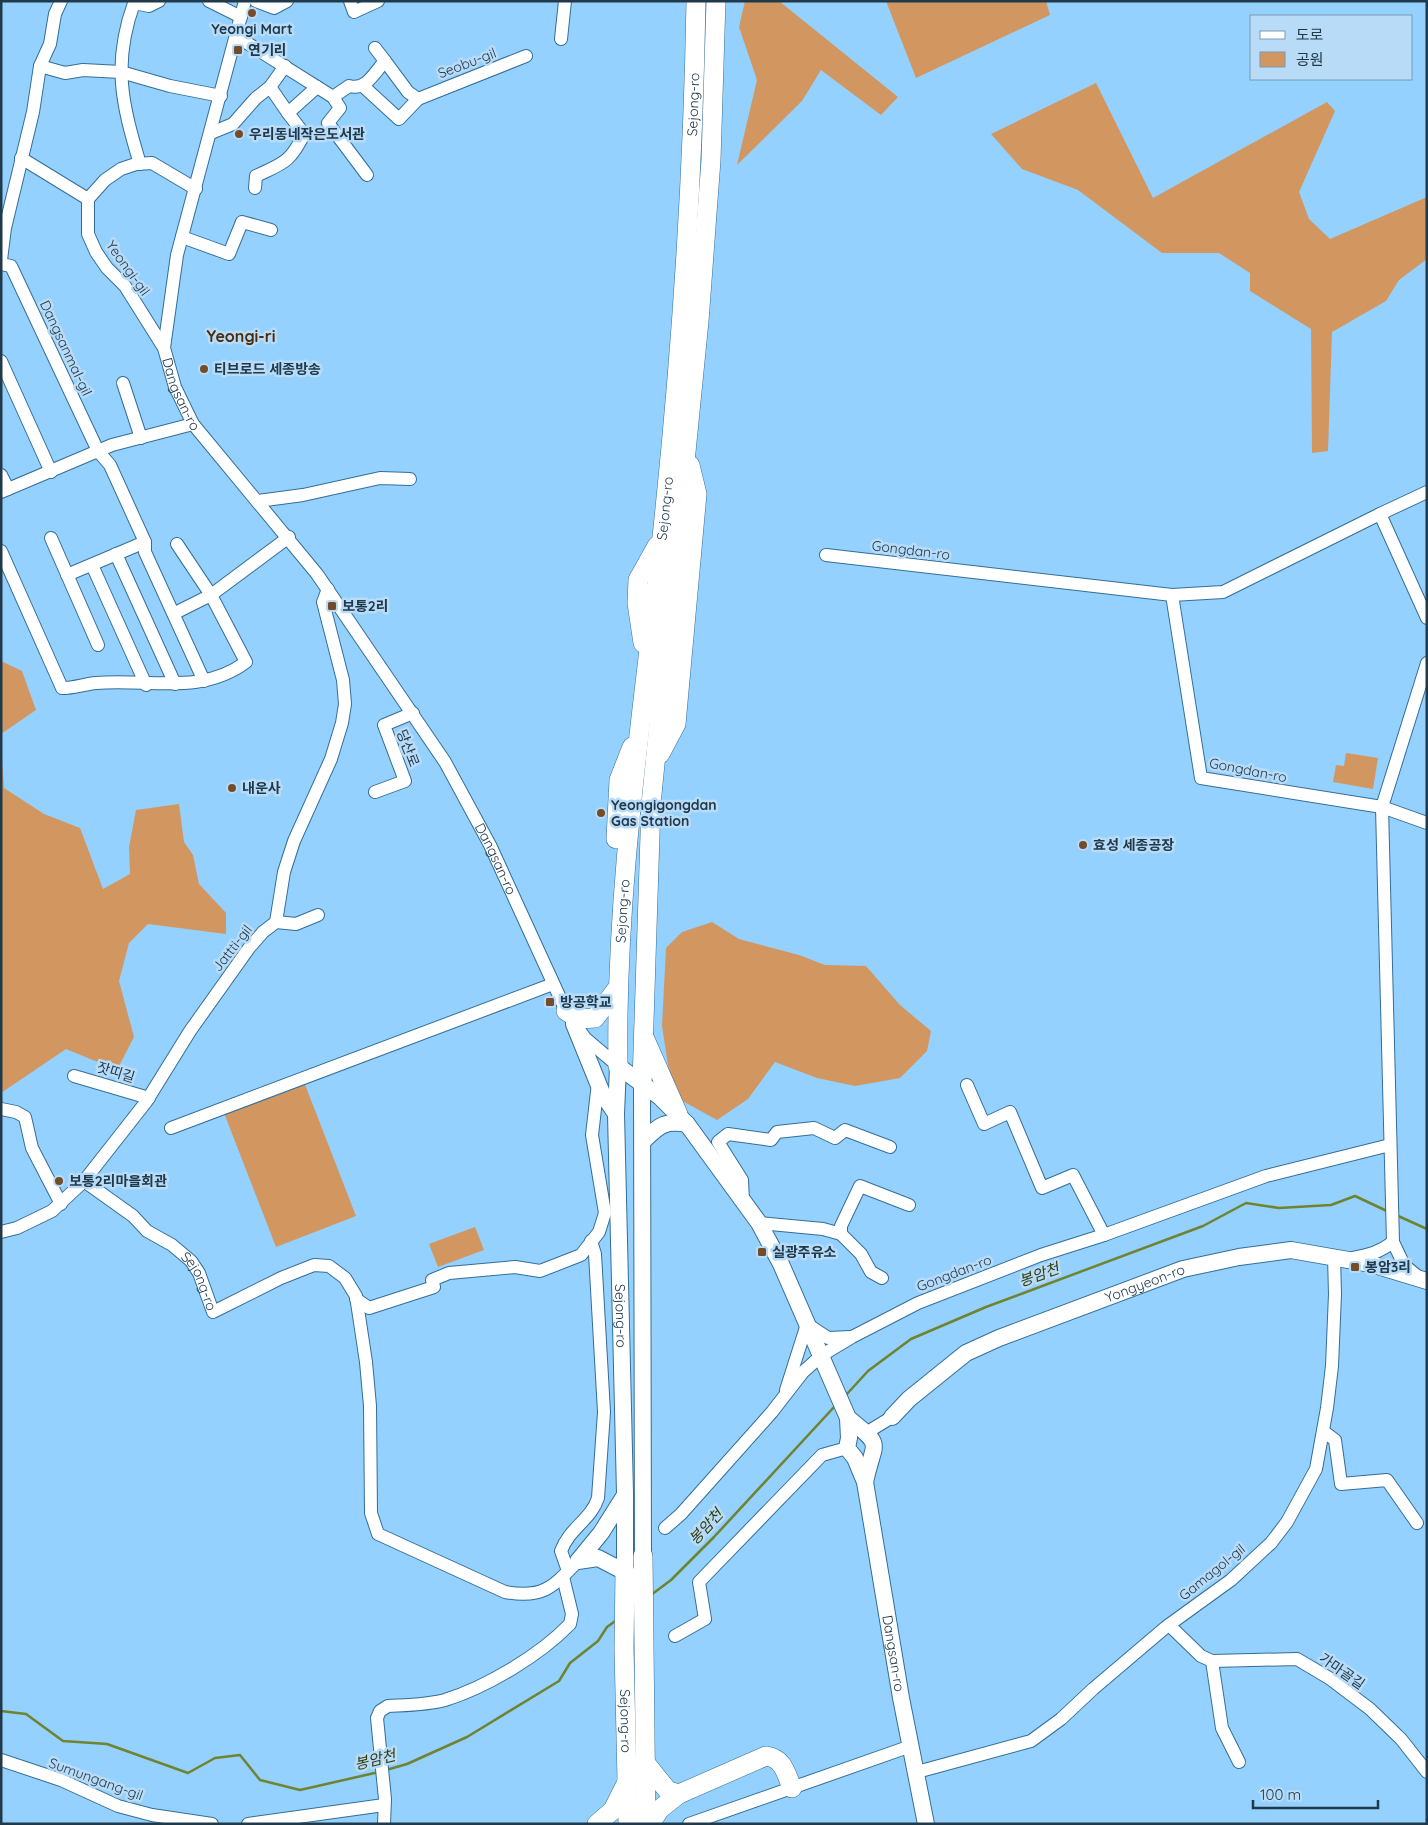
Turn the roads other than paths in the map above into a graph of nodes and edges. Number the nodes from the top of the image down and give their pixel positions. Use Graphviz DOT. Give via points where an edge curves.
graph roads {
  1 [pos="61,1"];
  2 [pos="159,1"];
  3 [pos="209,1"];
  4 [pos="245,1"];
  5 [pos="256,1"];
  6 [pos="287,1"];
  7 [pos="350,1"];
  8 [pos="378,1"];
  9 [pos="565,1"];
  10 [pos="696,1"];
  11 [pos="716,1"];
  12 [pos="241,17"];
  13 [pos="236,36"];
  14 [pos="561,39"];
  15 [pos="375,48"];
  16 [pos="526,56"];
  17 [pos="385,61"];
  18 [pos="40,66"];
  19 [pos="285,66"];
  20 [pos="121,72"];
  21 [pos="363,86"];
  22 [pos="270,87"];
  23 [pos="317,87"];
  24 [pos="221,96"];
  25 [pos="333,98"];
  26 [pos="418,99"];
  27 [pos="288,113"];
  28 [pos="211,133"];
  29 [pos="21,158"];
  30 [pos="140,164"];
  31 [pos="367,175"];
  32 [pos="255,188"];
  33 [pos="196,189"];
  34 [pos="88,199"];
  35 [pos="271,230"];
  36 [pos="182,237"];
  37 [pos="1,262"];
  38 [pos="164,348"];
  39 [pos="1,362"];
  40 [pos="123,383"];
  41 [pos="193,424"];
  42 [pos="141,438"];
  43 [pos="98,451"];
  44 [pos="51,472"];
  45 [pos="1,475"];
  46 [pos="410,479"];
  47 [pos="4,491"];
  48 [pos="1427,492"];
  49 [pos="258,501"];
  50 [pos="1380,514"];
  51 [pos="289,537"];
  52 [pos="51,538"];
  53 [pos="145,542"];
  54 [pos="177,544"];
  55 [pos="1,551"];
  56 [pos="116,554"];
  57 [pos="826,555"];
  58 [pos="92,565"];
  59 [pos="68,576"];
  60 [pos="328,589"];
  61 [pos="211,595"];
  62 [pos="1172,595"];
  63 [pos="175,613"];
  64 [pos="1427,618"];
  65 [pos="98,644"];
  66 [pos="1427,663"];
  67 [pos="204,681"];
  68 [pos="175,684"];
  69 [pos="146,685"];
  70 [pos="413,713"];
  71 [pos="375,792"];
  72 [pos="1382,807"];
  73 [pos="1427,822"];
  74 [pos="318,915"];
  75 [pos="276,922"];
  76 [pos="553,984"];
  77 [pos="616,990"];
  78 [pos="570,1018"];
  79 [pos="643,1034"];
  80 [pos="618,1066"];
  81 [pos="74,1076"];
  82 [pos="598,1081"];
  83 [pos="642,1083"];
  84 [pos="967,1085"];
  85 [pos="148,1098"];
  86 [pos="1,1109"];
  87 [pos="616,1114"];
  88 [pos="682,1119"];
  89 [pos="171,1128"];
  90 [pos="643,1141"];
  91 [pos="1390,1145"];
  92 [pos="890,1146"];
  93 [pos="84,1181"];
  94 [pos="743,1202"];
  95 [pos="61,1204"];
  96 [pos="910,1205"];
  97 [pos="759,1223"];
  98 [pos="1,1232"];
  99 [pos="841,1234"];
  100 [pos="1104,1235"];
  101 [pos="1394,1239"];
  102 [pos="591,1241"];
  103 [pos="1340,1257"];
  104 [pos="882,1278"];
  105 [pos="1424,1280"];
  106 [pos="356,1299"];
  107 [pos="807,1324"];
  108 [pos="852,1337"];
  109 [pos="823,1359"];
  110 [pos="784,1395"];
  111 [pos="892,1417"];
  112 [pos="1323,1431"];
  113 [pos="860,1446"];
  114 [pos="625,1493"];
  115 [pos="1417,1524"];
  116 [pos="665,1528"];
  117 [pos="643,1556"];
  118 [pos="569,1570"];
  119 [pos="625,1572"];
  120 [pos="1169,1625"];
  121 [pos="675,1636"];
  122 [pos="1212,1661"];
  123 [pos="912,1746"];
  124 [pos="1,1760"];
  125 [pos="1239,1762"];
  126 [pos="647,1765"];
  127 [pos="917,1772"];
  128 [pos="1427,1772"];
  129 [pos="628,1781"];
  130 [pos="792,1788"];
  131 [pos="680,1794"];
  132 [pos="384,1802"];
  133 [pos="212,1824"];
  134 [pos="248,1824"];
  135 [pos="384,1824"];
  136 [pos="597,1824"];
  137 [pos="628,1824"];
  138 [pos="648,1824"];
  139 [pos="689,1824"];
  140 [pos="926,1824"];
  1 -- 18 [label="street" via="55,14 50,44"];
  2 -- 20 [label="street" via="149,6 134,4 125,28"];
  3 -- 12 [label="street"];
  4 -- 12 [label="street, Dangsan-ro"];
  5 -- 6 [label="street" via="274,8"];
  7 -- 8 [label="street" via="354,12"];
  9 -- 14 [label="street"];
  10 -- 77 [label="highway, Sejong-ro" via="694,112 682,316 662,539 624,866"];
  11 -- 79 [label="highway, Sejong-ro" via="710,170 699,321 655,762 648,862"];
  12 -- 13 [label="street, Dangsan-ro"];
  13 -- 19 [label="street"];
  13 -- 24 [label="street, Dangsan-ro"];
  15 -- 17 [label="street"];
  16 -- 26 [label="street, Seobu-gil"];
  17 -- 21 [label="street"];
  17 -- 26 [label="street" via="408,92"];
  18 -- 20 [label="street" via="65,73 83,70"];
  18 -- 29 [label="street"];
  19 -- 22 [label="street"];
  19 -- 23 [label="street"];
  20 -- 24 [label="street"];
  20 -- 30 [label="street" via="122,103"];
  21 -- 25 [label="street" via="348,86"];
  21 -- 26 [label="street, Seobu-gil" via="399,119"];
  22 -- 27 [label="street"];
  22 -- 28 [label="street" via="233,124"];
  23 -- 25 [label="street"];
  23 -- 27 [label="street"];
  24 -- 28 [label="street, Dangsan-ro"];
  25 -- 31 [label="street" via="340,108 328,123"];
  27 -- 32 [label="street" via="304,134 292,157 256,176"];
  28 -- 33 [label="street, Dangsan-ro"];
  29 -- 34 [label="street"];
  29 -- 37 [label="street"];
  30 -- 33 [label="street" via="152,163"];
  30 -- 34 [label="street" via="121,169 105,180"];
  33 -- 36 [label="street, Dangsan-ro"];
  34 -- 38 [label="street, Yeongi-gil" via="88,234 96,252 125,286"];
  35 -- 36 [label="street" via="242,222 229,254"];
  36 -- 38 [label="street, Dangsan-ro" via="169,298"];
  37 -- 43 [label="street, Dangsanmal-gil" via="11,266"];
  38 -- 41 [label="street, Dangsan-ro" via="175,388"];
  39 -- 44 [label="street"];
  40 -- 42 [label="street"];
  41 -- 42 [label="street"];
  41 -- 49 [label="street, Dangsan-ro"];
  42 -- 43 [label="street"];
  43 -- 44 [label="street"];
  43 -- 53 [label="street, Dangsanmal-gil" via="110,464"];
  44 -- 47 [label="street"];
  45 -- 47 [label="street"];
  46 -- 49 [label="street" via="380,478"];
  48 -- 50 [label="street, Gongdan-ro"];
  49 -- 51 [label="street, Dangsan-ro"];
  50 -- 62 [label="street, Gongdan-ro" via="1223,592"];
  50 -- 64 [label="street"];
  51 -- 60 [label="street, Dangsan-ro"];
  51 -- 61 [label="street"];
  52 -- 59 [label="street"];
  53 -- 56 [label="street"];
  53 -- 63 [label="street" via="145,552"];
  54 -- 61 [label="street"];
  55 -- 69 [label="street" via="62,688 96,683"];
  56 -- 58 [label="street"];
  56 -- 68 [label="street"];
  57 -- 62 [label="street, Gongdan-ro"];
  58 -- 59 [label="street"];
  58 -- 69 [label="street"];
  59 -- 65 [label="street"];
  60 -- 70 [label="street, Dangsan-ro"];
  60 -- 75 [label="street" via="323,602 343,680 345,704 331,759 284,872"];
  61 -- 63 [label="street"];
  61 -- 67 [label="street" via="246,662"];
  62 -- 72 [label="street, Gongdan-ro" via="1201,778"];
  63 -- 67 [label="street"];
  66 -- 72 [label="street"];
  67 -- 68 [label="street"];
  68 -- 69 [label="street"];
  70 -- 71 [label="street, 당산로" via="384,725 405,781"];
  70 -- 76 [label="street, Dangsan-ro" via="468,803"];
  72 -- 73 [label="street, Gongdan-ro"];
  72 -- 91 [label="street"];
  74 -- 75 [label="street" via="296,924"];
  75 -- 85 [label="street, Jattti-gil" via="249,948 190,1031"];
  76 -- 78 [label="street, Dangsan-ro"];
  76 -- 89 [label="street"];
  77 -- 78 [label="highway" via="596,1018"];
  77 -- 80 [label="highway, Sejong-ro"];
  78 -- 80 [label="street, Dangsan-ro" via="598,1051"];
  78 -- 82 [label="main road"];
  79 -- 83 [label="highway, Sejong-ro"];
  79 -- 88 [label="highway"];
  80 -- 83 [label="main road, Dangsan-ro"];
  80 -- 87 [label="main road, Sejong-ro"];
  81 -- 85 [label="street, 잣띠길"];
  82 -- 87 [label="main road"];
  82 -- 102 [label="street" via="592,1136 605,1213 599,1232"];
  83 -- 88 [label="main road, Dangsan-ro"];
  83 -- 90 [label="main road, Sejong-ro"];
  84 -- 100 [label="street" via="984,1124 1010,1112 1042,1188 1073,1175"];
  85 -- 93 [label="street, Jattti-gil"];
  86 -- 95 [label="street" via="25,1117 32,1148"];
  87 -- 114 [label="main road, Sejong-ro"];
  88 -- 90 [label="main road" via="664,1124"];
  88 -- 94 [label="main road, Dangsan-ro"];
  90 -- 117 [label="main road, Sejong-ro"];
  91 -- 100 [label="street, Gongdan-ro" via="1266,1176"];
  91 -- 101 [label="street"];
  92 -- 94 [label="street" via="845,1130 835,1138 814,1128 777,1132 771,1140 728,1134 718,1142 742,1180"];
  93 -- 95 [label="street, Jattti-gil"];
  93 -- 106 [label="street, Sejong-ro" via="191,1262 199,1272 213,1312 281,1278 314,1266 329,1266 345,1278"];
  94 -- 97 [label="main road, Dangsan-ro"];
  95 -- 98 [label="street, Jattti-gil" via="34,1220"];
  96 -- 99 [label="street" via="860,1186 841,1226"];
  97 -- 99 [label="street"];
  97 -- 107 [label="main road, Dangsan-ro"];
  99 -- 104 [label="street" via="861,1254 871,1272"];
  100 -- 108 [label="street, Gongdan-ro" via="1041,1255 918,1304"];
  101 -- 103 [label="street" via="1383,1250 1371,1255"];
  101 -- 105 [label="street" via="1404,1265"];
  102 -- 106 [label="street" via="581,1255 540,1271 515,1267 449,1273 432,1280 434,1287 369,1308"];
  102 -- 118 [label="street" via="595,1254 604,1412 598,1498 595,1508 566,1537 561,1551"];
  103 -- 105 [label="main road, Yongyeon-ro"];
  103 -- 111 [label="main road, Yongyeon-ro" via="1290,1250 1183,1269 966,1353"];
  103 -- 112 [label="street, Gamagol-gil" via="1332,1366"];
  106 -- 118 [label="street, Sejong-ro" via="370,1406 371,1513 378,1534 505,1592 533,1595 548,1589"];
  107 -- 108 [label="street" via="828,1338"];
  107 -- 109 [label="main road, Dangsan-ro"];
  107 -- 110 [label="street"];
  108 -- 109 [label="street, Gongdan-ro"];
  109 -- 110 [label="street, Gongdan-ro" via="803,1372"];
  109 -- 113 [label="main road, Dangsan-ro"];
  110 -- 116 [label="street, Gongdan-ro"];
  111 -- 113 [label="street"];
  112 -- 115 [label="street" via="1335,1440 1341,1484 1387,1480"];
  112 -- 120 [label="street, Gamagol-gil" via="1316,1469 1276,1536 1231,1580"];
  113 -- 121 [label="street" via="822,1455 723,1556 699,1582 706,1620"];
  113 -- 123 [label="main road, Dangsan-ro" via="873,1538"];
  114 -- 118 [label="main road" via="601,1533"];
  114 -- 119 [label="main road, Sejong-ro"];
  117 -- 126 [label="highway, Sejong-ro"];
  118 -- 119 [label="main road" via="598,1558"];
  118 -- 132 [label="street" via="570,1624 529,1657 481,1685 445,1700 388,1706 380,1711 377,1718"];
  119 -- 129 [label="highway, Sejong-ro"];
  120 -- 122 [label="street" via="1201,1656"];
  120 -- 127 [label="street, Gamagol-gil" via="1031,1741"];
  122 -- 125 [label="street" via="1222,1728"];
  122 -- 128 [label="street, 가마골길" via="1297,1659 1370,1709 1401,1739"];
  123 -- 127 [label="main road, Dangsan-ro"];
  123 -- 130 [label="street"];
  124 -- 133 [label="street, Sumungang-gil" via="61,1780 118,1806"];
  126 -- 131 [label="highway" via="668,1791"];
  126 -- 138 [label="highway, Sejong-ro"];
  127 -- 140 [label="main road, Dangsan-ro"];
  129 -- 136 [label="highway" via="613,1810"];
  129 -- 137 [label="highway, Sejong-ro"];
  130 -- 131 [label="highway" via="781,1763 775,1757 766,1756"];
  130 -- 139 [label="street"];
  131 -- 138 [label="highway" via="660,1809"];
  132 -- 134 [label="street"];
  132 -- 135 [label="street"];
}
